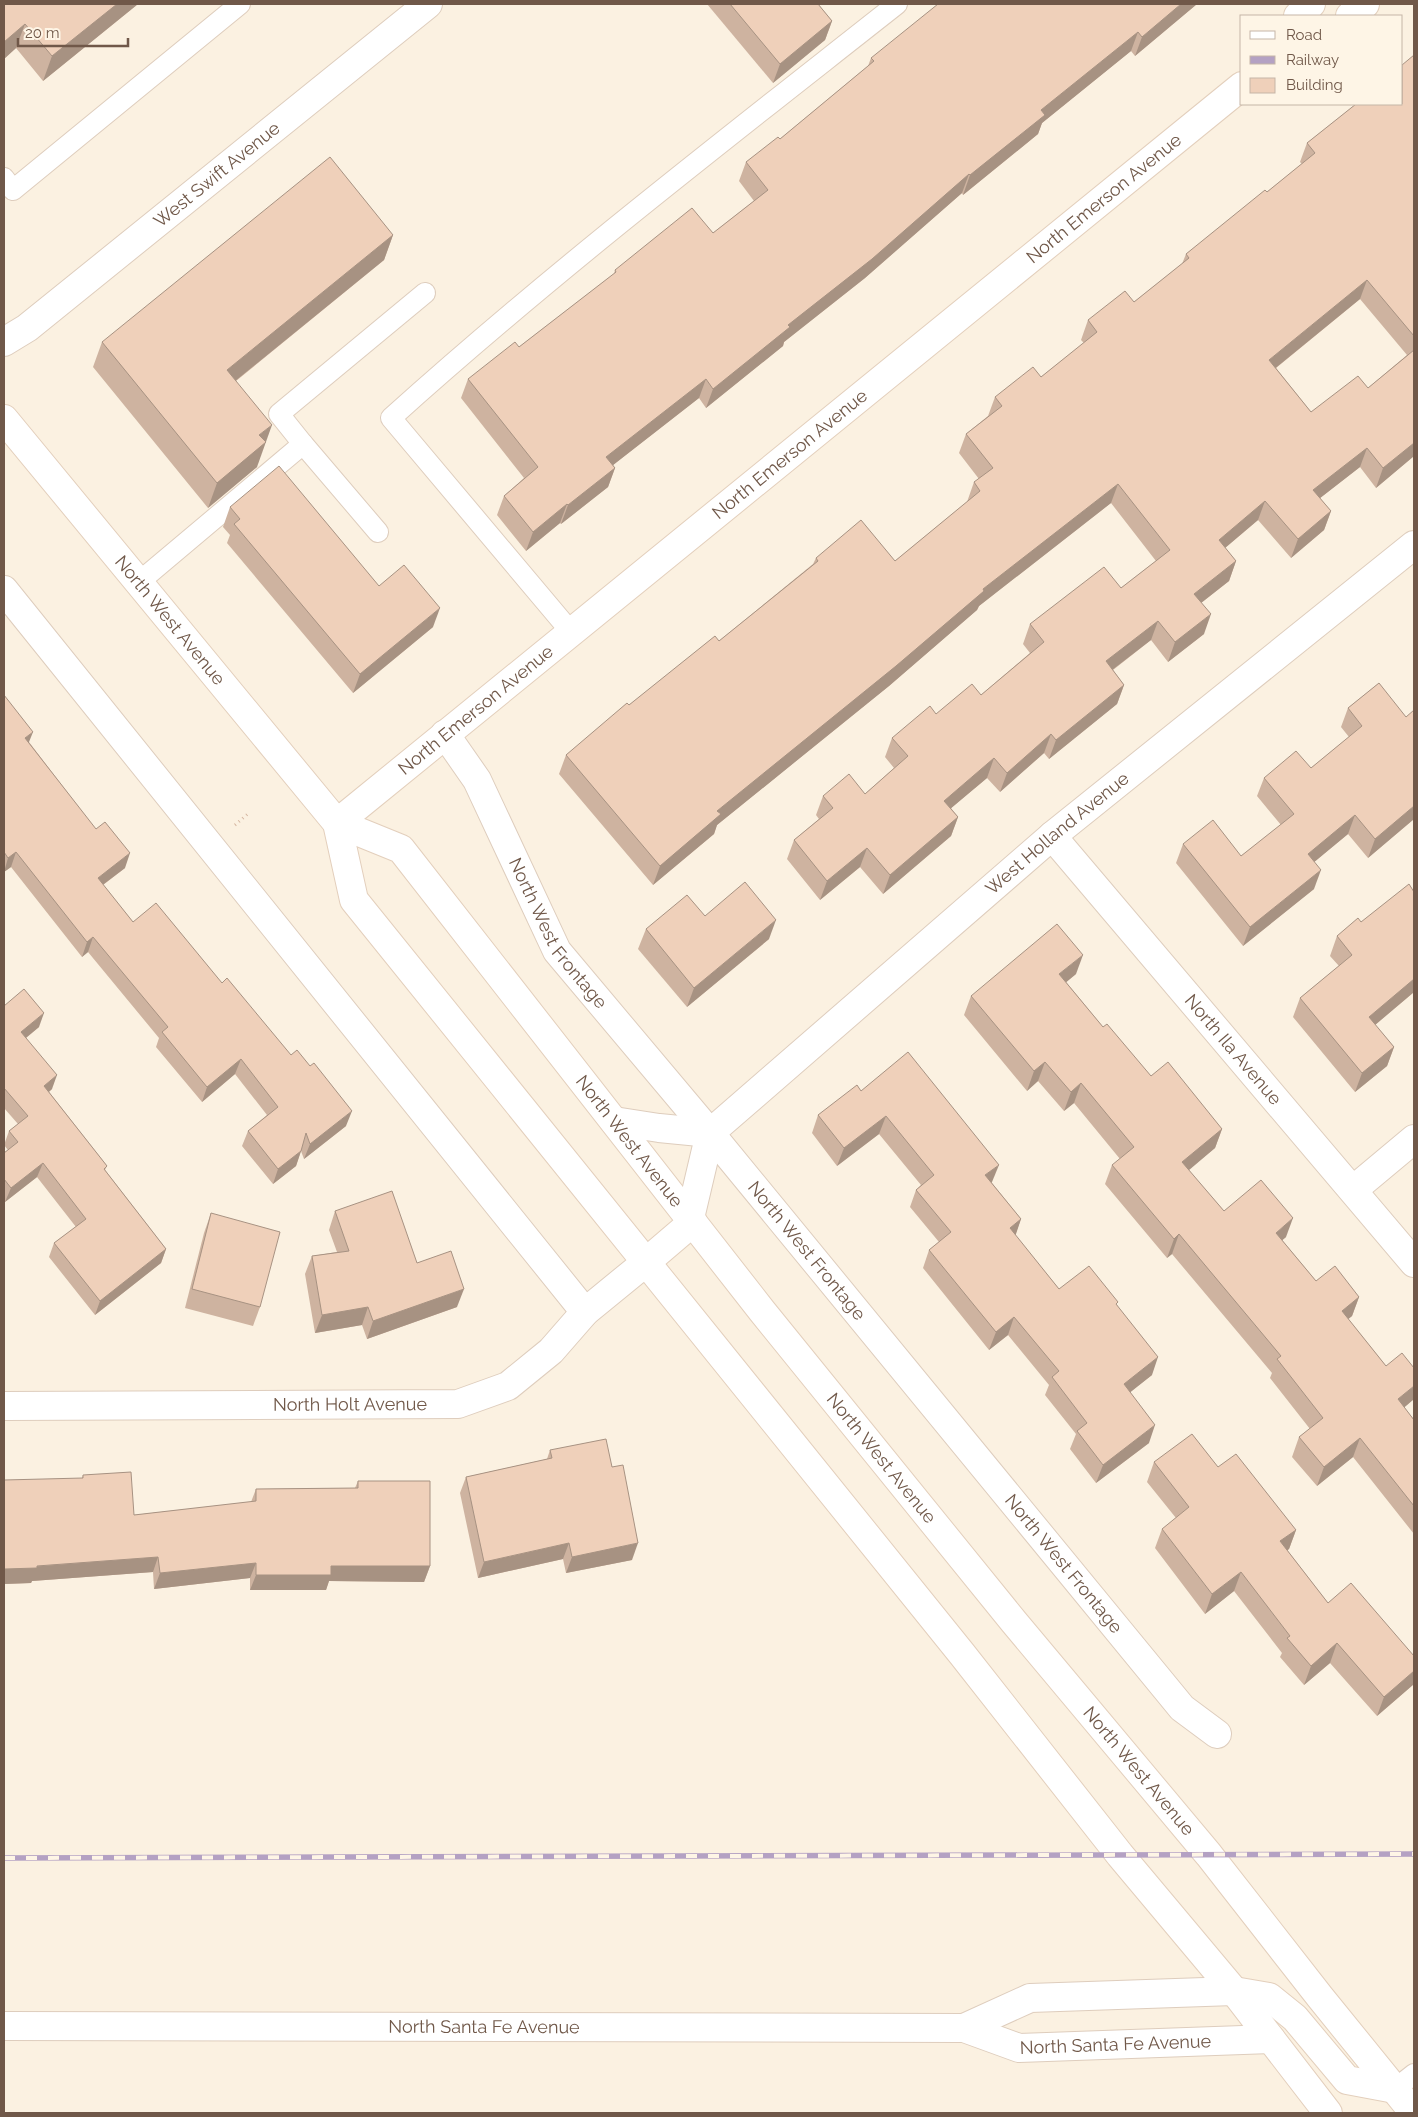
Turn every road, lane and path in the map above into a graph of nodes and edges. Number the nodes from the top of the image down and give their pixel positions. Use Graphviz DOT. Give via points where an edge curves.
graph roads {
  1 [pos="240,4"];
  2 [pos="428,4"];
  3 [pos="896,4"];
  4 [pos="1311,4"];
  5 [pos="1366,4"];
  6 [pos="1299,15"];
  7 [pos="1351,15"];
  8 [pos="1240,88"];
  9 [pos="4,178"];
  10 [pos="425,293"];
  11 [pos="4,342"];
  12 [pos="4,419"];
  13 [pos="303,444"];
  14 [pos="378,532"];
  15 [pos="1414,545"];
  16 [pos="139,582"];
  17 [pos="4,590"];
  18 [pos="571,632"];
  19 [pos="445,734"];
  20 [pos="250,812"];
  21 [pos="337,823"];
  22 [pos="229,830"];
  23 [pos="1052,836"];
  24 [pos="614,1121"];
  25 [pos="710,1133"];
  26 [pos="1414,1140"];
  27 [pos="1353,1190"];
  28 [pos="692,1220"];
  29 [pos="645,1263"];
  30 [pos="1414,1263"];
  31 [pos="585,1312"];
  32 [pos="4,1406"];
  33 [pos="1217,1734"];
  34 [pos="1234,1991"];
  35 [pos="4,2026"];
  36 [pos="964,2028"];
  37 [pos="1271,2039"];
  38 [pos="1404,2081"];
  39 [pos="1328,2113"];
  40 [pos="1414,2113"];
  1 -- 9 [label="lane" via="14,190"];
  2 -- 11 [label="street, West Swift Avenue" via="27,328"];
  3 -- 18 [label="lane" via="504,320 391,418"];
  4 -- 6 [label="street"];
  5 -- 7 [label="street"];
  8 -- 18 [label="street, North Emerson Avenue"];
  10 -- 13 [label="lane" via="279,414"];
  12 -- 16 [label="street, North West Avenue"];
  13 -- 14 [label="lane"];
  13 -- 16 [label="lane"];
  15 -- 23 [label="street, West Holland Avenue"];
  16 -- 21 [label="street, North West Avenue"];
  17 -- 31 [label="street"];
  18 -- 19 [label="street, North Emerson Avenue"];
  19 -- 21 [label="street, North Emerson Avenue"];
  19 -- 25 [label="street, North West Frontage" via="477,780 557,951"];
  20 -- 22 [label="path"];
  21 -- 24 [label="street, North West Avenue" via="400,849"];
  21 -- 29 [label="street, North West Avenue" via="354,900"];
  23 -- 25 [label="street, West Holland Avenue"];
  23 -- 27 [label="street, North Ila Avenue"];
  24 -- 25 [label="street"];
  24 -- 28 [label="street, North West Avenue"];
  25 -- 28 [label="street"];
  25 -- 33 [label="street, North West Frontage" via="1182,1708"];
  26 -- 27 [label="street"];
  27 -- 30 [label="street, North Ila Avenue"];
  28 -- 29 [label="street, North Holt Avenue"];
  28 -- 38 [label="street, North West Avenue" via="1008,1614 1209,1855 1320,1997"];
  29 -- 31 [label="street, North Holt Avenue"];
  29 -- 34 [label="street, North West Avenue" via="962,1654 1120,1855"];
  31 -- 32 [label="street, North Holt Avenue" via="551,1351 508,1386 458,1404"];
  34 -- 36 [label="street, North Santa Fe Avenue" via="1030,1998"];
  34 -- 37 [label="street, North West Avenue"];
  34 -- 38 [label="street, North Santa Fe Avenue" via="1269,1997 1295,2018 1347,2080"];
  35 -- 36 [label="street, North Santa Fe Avenue"];
  36 -- 37 [label="street, North Santa Fe Avenue" via="1019,2048"];
  37 -- 39 [label="street, North West Avenue"];
  38 -- 40 [label="street, North West Avenue"];
}
